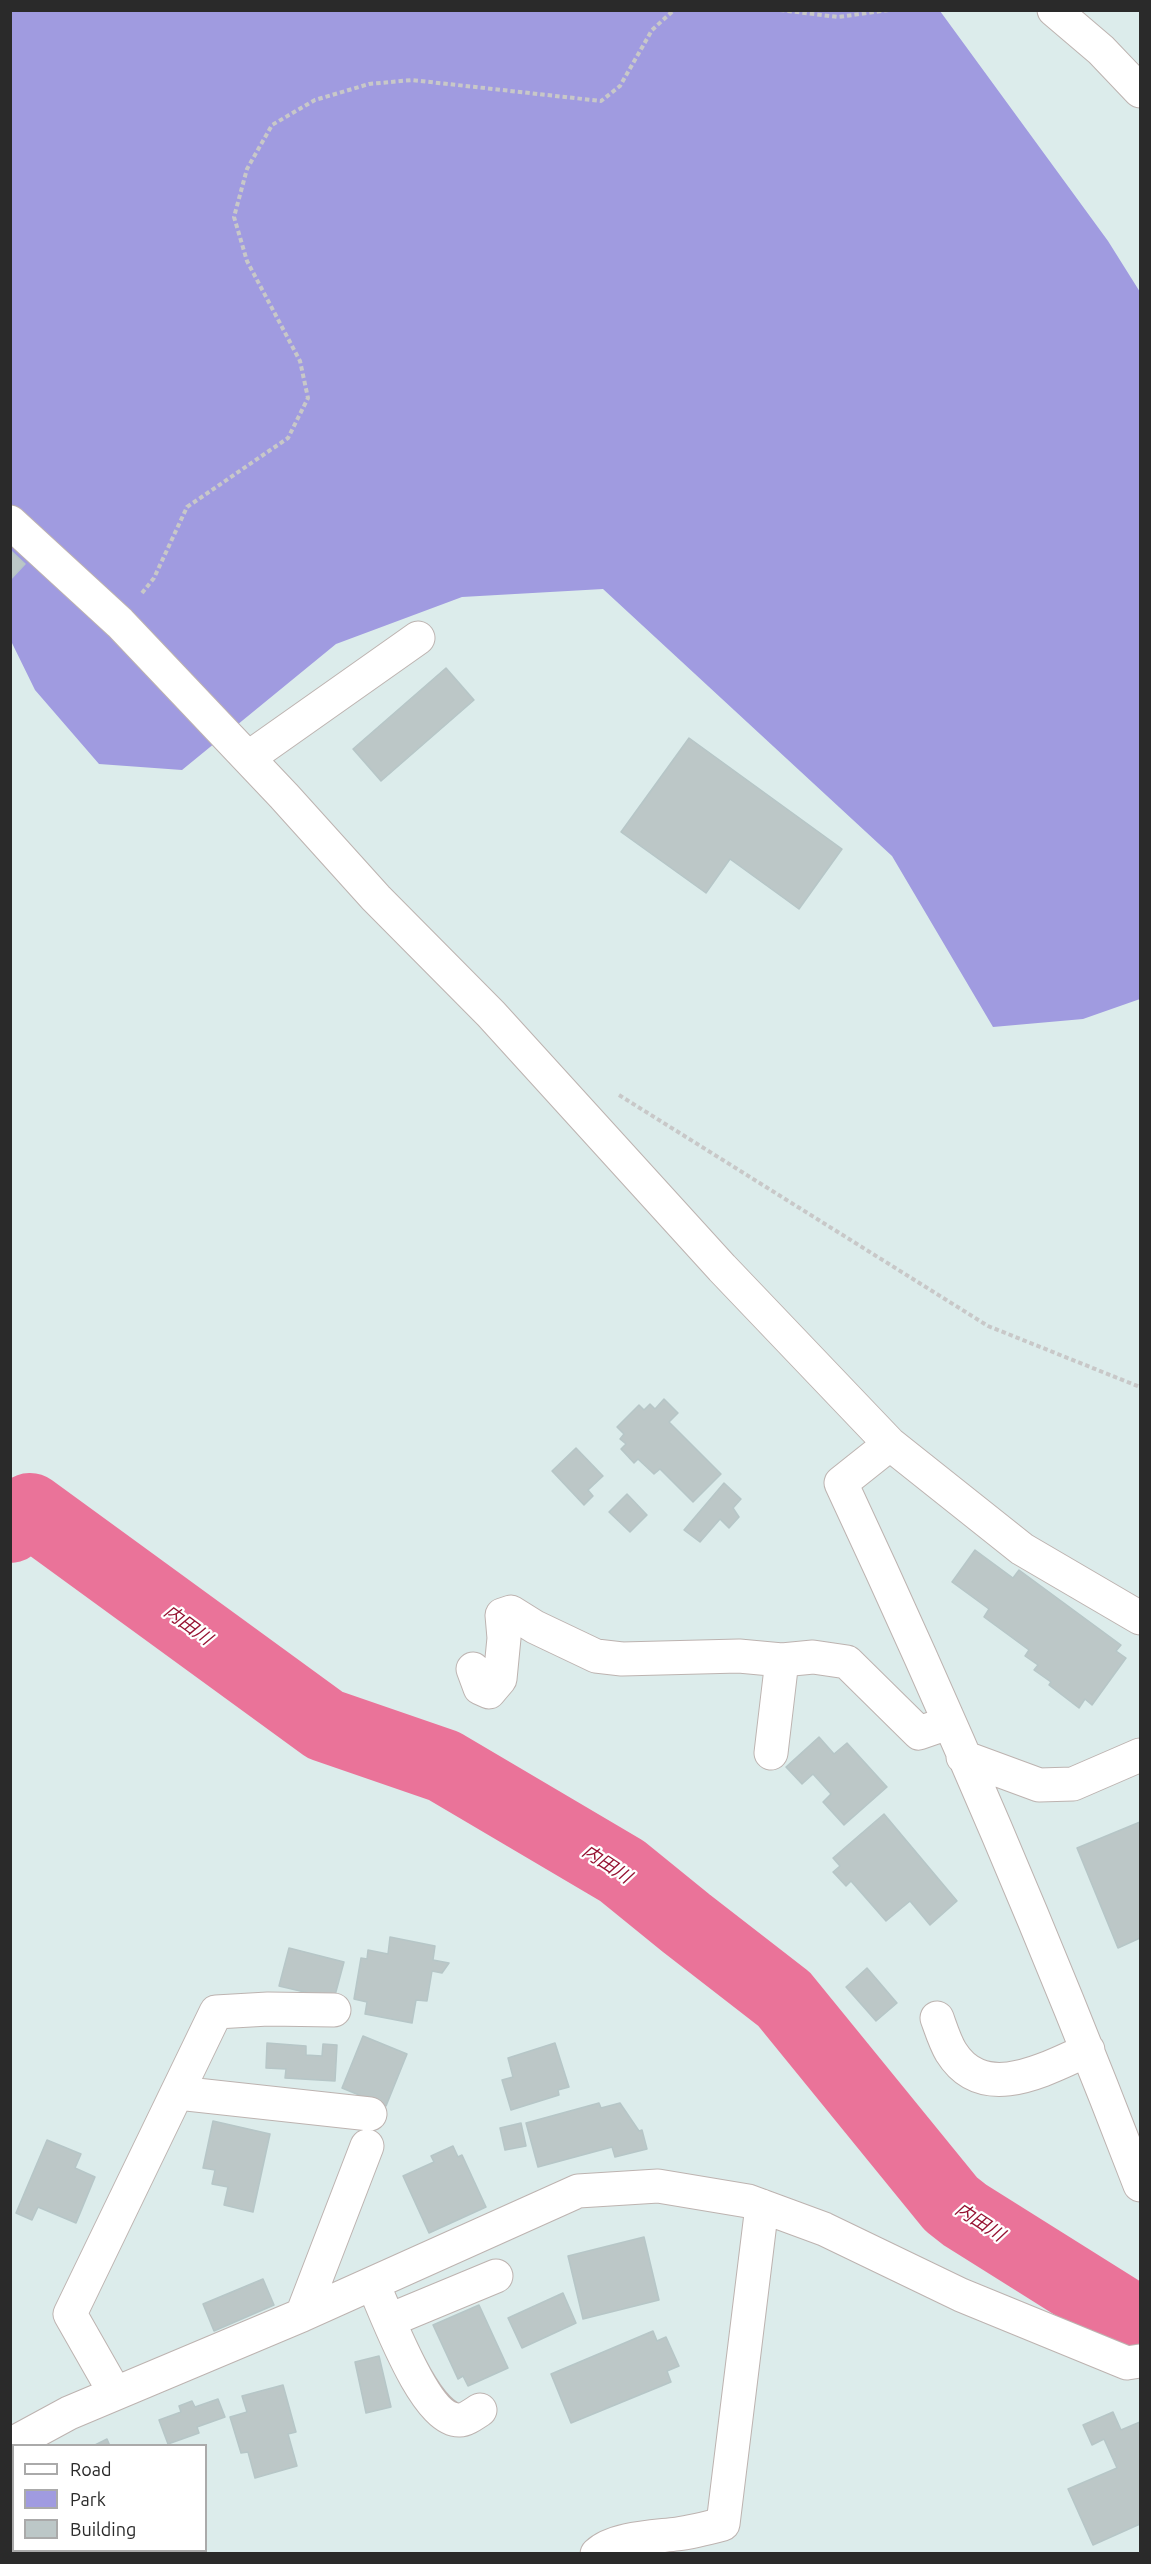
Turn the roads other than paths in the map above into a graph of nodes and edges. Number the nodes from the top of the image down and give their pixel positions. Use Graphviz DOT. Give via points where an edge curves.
graph roads {
  1 [pos="1054,10"];
  2 [pos="1140,91"];
  3 [pos="10,522"];
  4 [pos="418,638"];
  5 [pos="248,758"];
  6 [pos="890,1444"];
  7 [pos="1140,1618"];
  8 [pos="783,1660"];
  9 [pos="473,1669"];
  10 [pos="948,1723"];
  11 [pos="771,1752"];
  12 [pos="1140,1755"];
  13 [pos="963,1757"];
  14 [pos="334,2010"];
  15 [pos="937,2018"];
  16 [pos="1088,2050"];
  17 [pos="178,2093"];
  18 [pos="370,2114"];
  19 [pos="367,2146"];
  20 [pos="1140,2185"];
  21 [pos="762,2206"];
  22 [pos="496,2276"];
  23 [pos="372,2283"];
  24 [pos="302,2315"];
  25 [pos="390,2320"];
  26 [pos="1140,2361"];
  27 [pos="115,2393"];
  28 [pos="480,2410"];
  29 [pos="10,2445"];
  30 [pos="597,2553"];
  1 -- 2 [label="street" via="1101,50"];
  3 -- 5 [label="street" via="120,622"];
  4 -- 5 [label="street"];
  5 -- 6 [label="street" via="376,898 490,1014 722,1269"];
  6 -- 7 [label="street" via="1022,1549"];
  6 -- 10 [label="street" via="841,1483"];
  8 -- 9 [label="street" via="739,1656 596,1656 511,1612 502,1615 500,1679 489,1692 480,1688"];
  8 -- 10 [label="street" via="813,1657 847,1662 919,1732"];
  8 -- 11 [label="street"];
  10 -- 13 [label="street"];
  12 -- 13 [label="street" via="1073,1784 1039,1785"];
  13 -- 16 [label="street"];
  14 -- 17 [label="street" via="216,2012"];
  15 -- 16 [label="street" via="951,2053 976,2075 1015,2079"];
  16 -- 20 [label="street"];
  17 -- 18 [label="street"];
  17 -- 27 [label="street" via="70,2314"];
  19 -- 24 [label="street"];
  21 -- 23 [label="street" via="658,2186 578,2192"];
  21 -- 26 [label="street" via="825,2229 961,2295 1127,2363"];
  21 -- 30 [label="street" via="723,2524 646,2537"];
  22 -- 25 [label="street"];
  23 -- 24 [label="street"];
  23 -- 25 [label="street"];
  24 -- 27 [label="street"];
  25 -- 28 [label="street" via="421,2389 434,2407 447,2418 461,2421"];
  27 -- 29 [label="street"];
}
